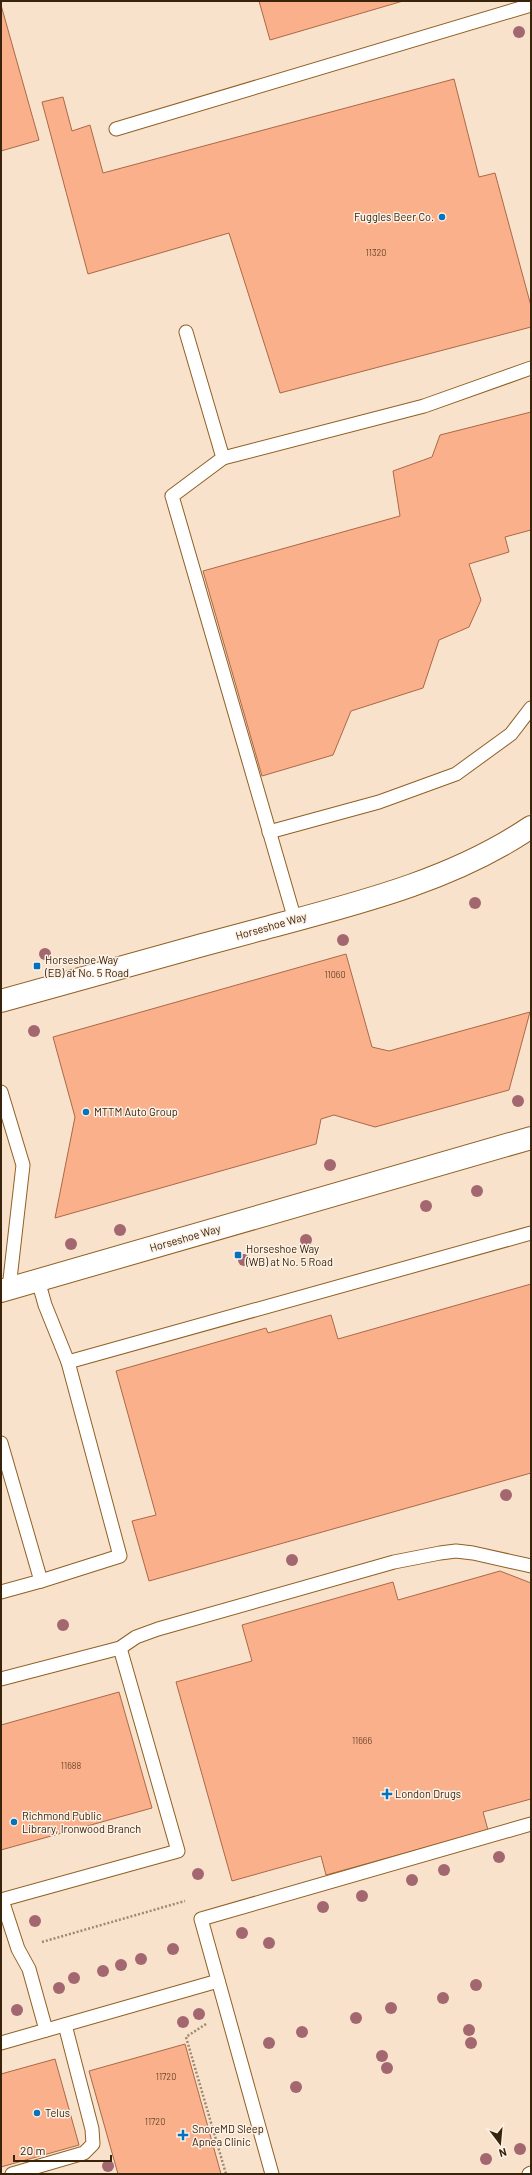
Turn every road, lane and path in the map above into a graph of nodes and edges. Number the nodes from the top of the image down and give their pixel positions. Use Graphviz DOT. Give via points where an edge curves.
graph roads {
  1 [pos="531,5"];
  2 [pos="116,129"];
  3 [pos="186,332"];
  4 [pos="531,368"];
  5 [pos="223,458"];
  6 [pos="531,708"];
  7 [pos="531,827"];
  8 [pos="269,832"];
  9 [pos="295,920"];
  10 [pos="1,1001"];
  11 [pos="1,1092"];
  12 [pos="530,1140"];
  13 [pos="531,1233"];
  14 [pos="38,1280"];
  15 [pos="5,1290"];
  16 [pos="68,1362"];
  17 [pos="1,1443"];
  18 [pos="531,1566"];
  19 [pos="41,1581"];
  20 [pos="1,1592"];
  21 [pos="120,1648"];
  22 [pos="1,1679"];
  23 [pos="531,1824"];
  24 [pos="2,1900"];
  25 [pos="191,1900"];
  26 [pos="18,1948"];
  27 [pos="218,1981"];
  28 [pos="211,2021"];
  29 [pos="64,2025"];
  30 [pos="46,2030"];
  31 [pos="1,2043"];
  32 [pos="12,2174"];
  33 [pos="226,2174"];
  34 [pos="272,2174"];
  1 -- 2 [label="lane"];
  3 -- 5 [label="lane"];
  4 -- 5 [label="lane" via="424,406"];
  5 -- 8 [label="lane" via="172,496"];
  6 -- 8 [label="lane" via="511,734 456,774 379,802"];
  7 -- 9 [label="street, Horseshoe Way" via="486,854 454,869 390,892"];
  8 -- 9 [label="lane"];
  9 -- 10 [label="street, Horseshoe Way"];
  11 -- 15 [label="lane" via="22,1165"];
  12 -- 14 [label="street, Horseshoe Way"];
  13 -- 16 [label="lane"];
  14 -- 15 [label="street, Horseshoe Way"];
  14 -- 16 [label="lane" via="45,1305"];
  16 -- 19 [label="lane" via="120,1556"];
  17 -- 19 [label="lane"];
  18 -- 21 [label="lane" via="456,1551 394,1562 158,1629 136,1637"];
  19 -- 20 [label="lane"];
  21 -- 22 [label="lane"];
  21 -- 24 [label="lane" via="178,1851"];
  23 -- 27 [label="lane" via="201,1919"];
  24 -- 26 [label="lane"];
  25 -- 26 [label="path"];
  26 -- 30 [label="lane" via="29,1969"];
  27 -- 29 [label="lane"];
  27 -- 34 [label="lane"];
  28 -- 33 [label="path" via="186,2037"];
  29 -- 30 [label="lane"];
  29 -- 32 [label="lane" via="92,2129 93,2144 84,2153"];
  30 -- 31 [label="lane"];
}
